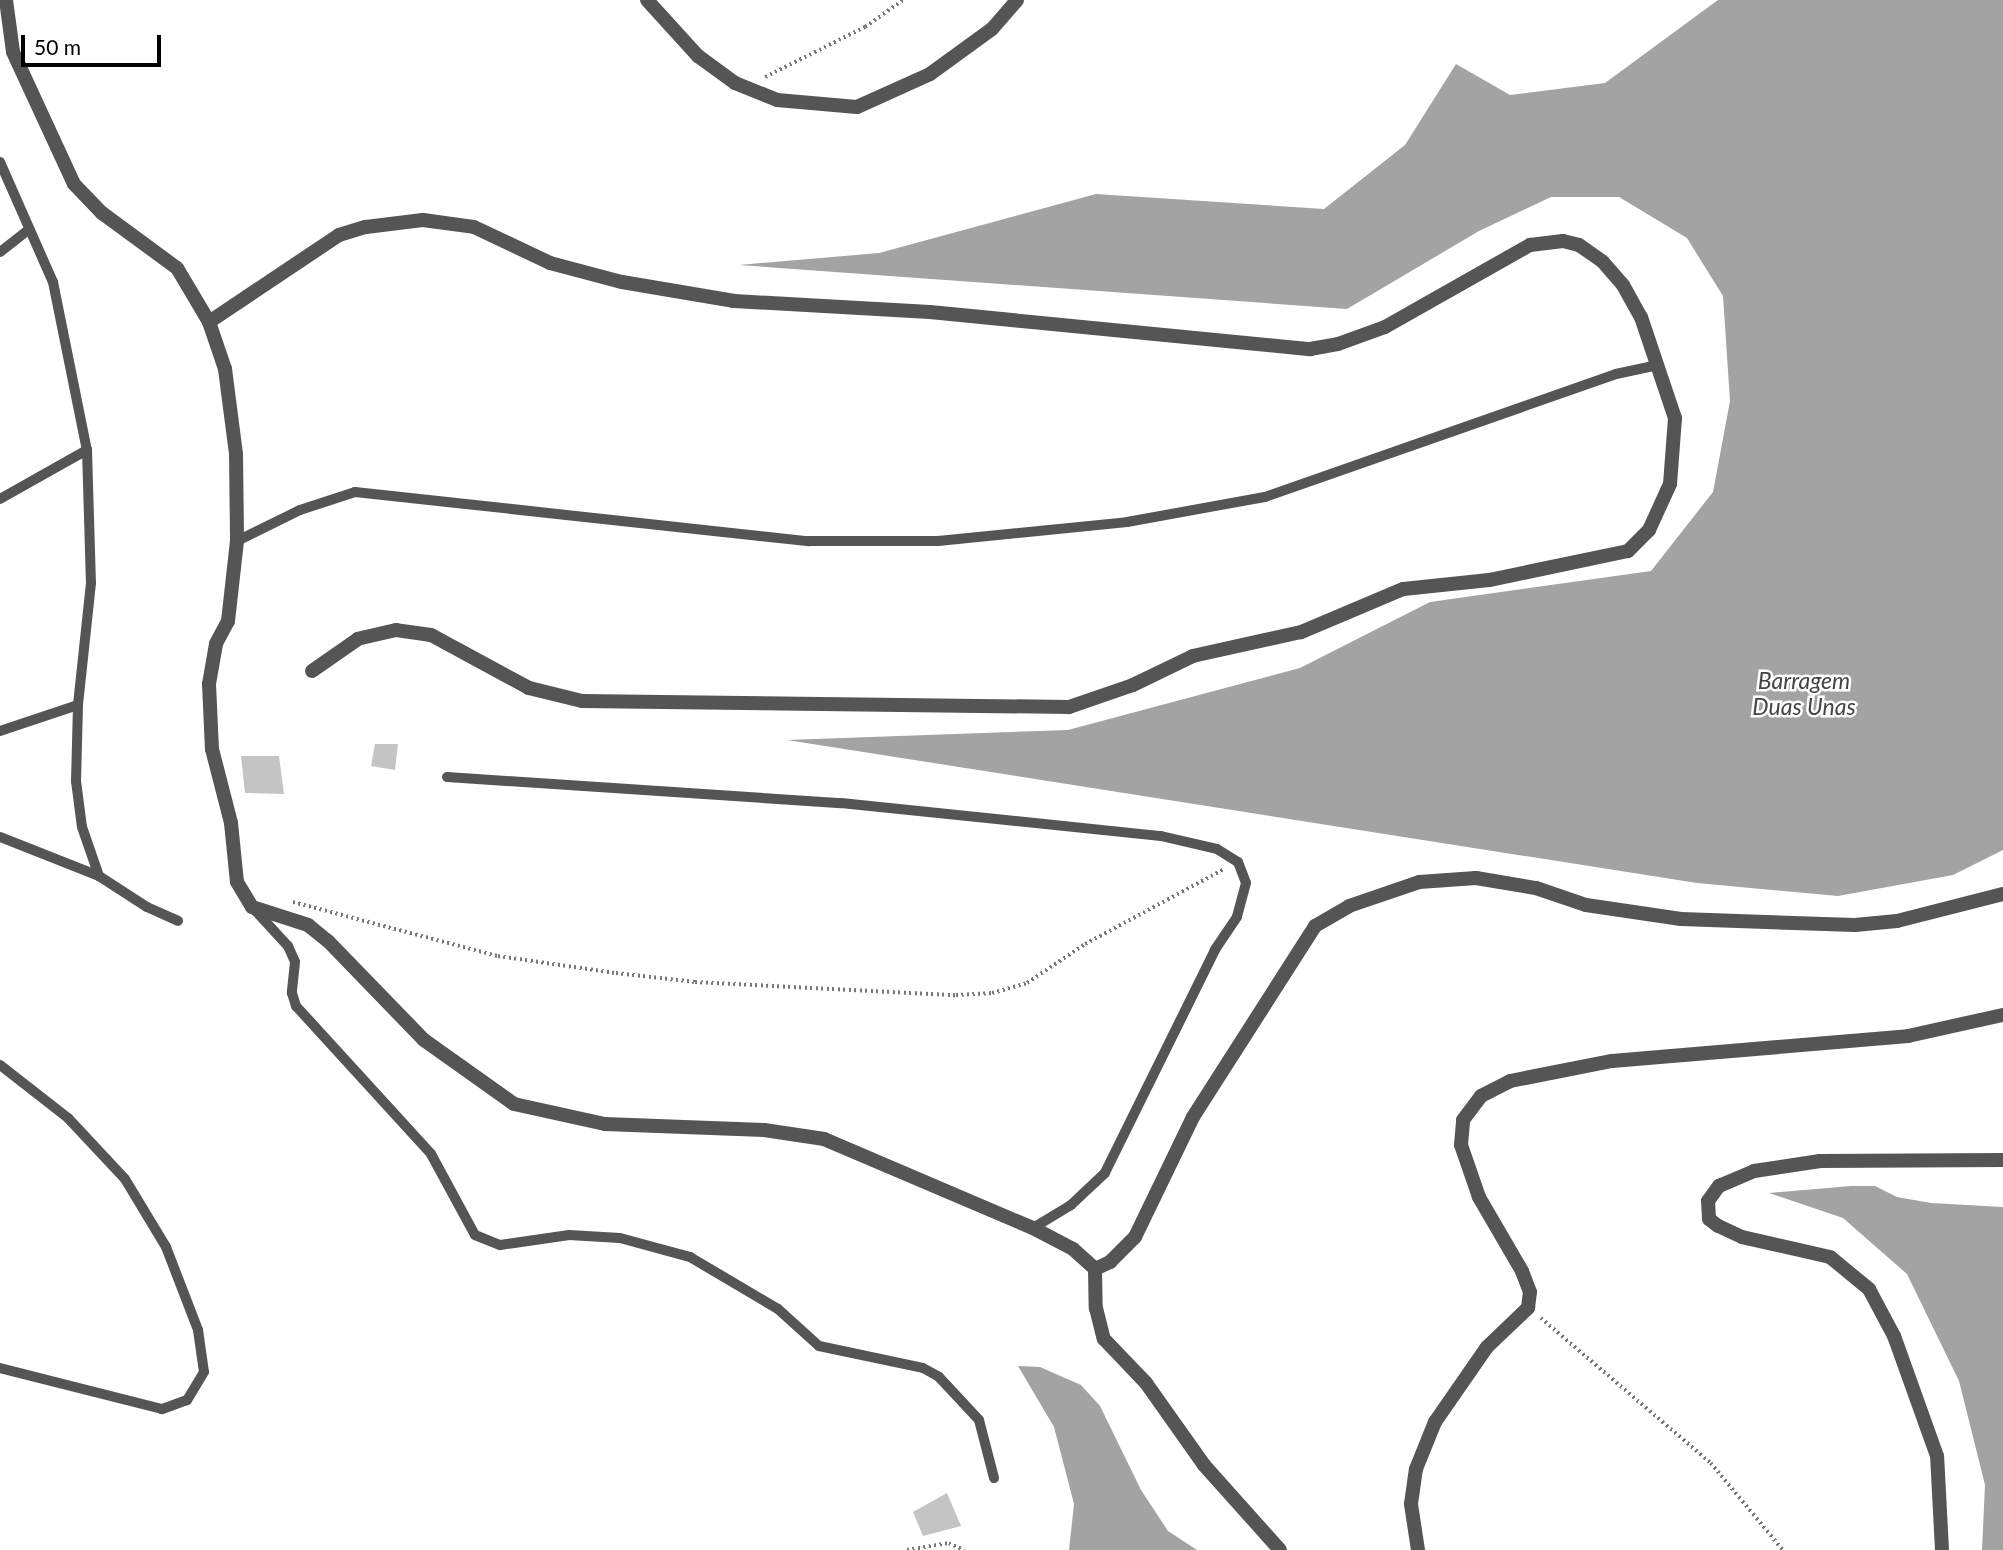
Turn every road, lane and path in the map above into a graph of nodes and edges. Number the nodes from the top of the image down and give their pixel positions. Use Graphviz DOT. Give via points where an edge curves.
graph roads {
  1 [pos="6,0"];
  2 [pos="647,0"];
  3 [pos="903,0"];
  4 [pos="1017,0"];
  5 [pos="735,83"];
  6 [pos="0,162"];
  7 [pos="28,230"];
  8 [pos="0,252"];
  9 [pos="209,321"];
  10 [pos="1658,365"];
  11 [pos="87,450"];
  12 [pos="0,499"];
  13 [pos="237,541"];
  14 [pos="312,671"];
  15 [pos="78,705"];
  16 [pos="0,732"];
  17 [pos="447,777"];
  18 [pos="0,837"];
  19 [pos="1238,862"];
  20 [pos="99,876"];
  21 [pos="2003,894"];
  22 [pos="291,902"];
  23 [pos="251,907"];
  24 [pos="178,921"];
  25 [pos="2003,1015"];
  26 [pos="0,1065"];
  27 [pos="2003,1160"];
  28 [pos="1033,1228"];
  29 [pos="1095,1269"];
  30 [pos="1528,1308"];
  31 [pos="0,1356"];
  32 [pos="4,1369"];
  33 [pos="994,1478"];
  34 [pos="907,1550"];
  35 [pos="964,1550"];
  36 [pos="1280,1550"];
  37 [pos="1418,1550"];
  38 [pos="1783,1550"];
  39 [pos="1942,1550"];
  1 -- 9 [label="street" via="13,52 74,184 102,213 177,268"];
  2 -- 5 [label="street" via="698,56"];
  3 -- 5 [label="path" via="801,63 758,80"];
  4 -- 5 [label="street" via="992,29 930,74 856,107 789,102"];
  6 -- 7 [label="lane"];
  7 -- 8 [label="lane"];
  7 -- 11 [label="lane" via="53,282"];
  9 -- 10 [label="street" via="339,235 424,220 474,227 550,262 596,275 734,301 930,312 1310,349 1385,327 1530,244 1563,241 1579,245 1604,262 1623,285 1642,317"];
  9 -- 13 [label="street" via="229,385"];
  10 -- 13 [label="lane" via="1616,374 1265,497 1127,522 939,541 809,541 355,492 300,510"];
  10 -- 14 [label="street" via="1675,418 1670,484 1649,530 1628,551 1489,580 1403,589 1301,632 1193,656 1133,685 1069,707 582,702 529,688 431,635 396,630 358,639"];
  11 -- 12 [label="lane"];
  11 -- 15 [label="lane" via="91,583"];
  13 -- 23 [label="street" via="228,621 216,644 209,684 212,749 231,823 234,869"];
  15 -- 16 [label="lane"];
  15 -- 20 [label="lane" via="76,781 82,827"];
  17 -- 19 [label="lane" via="841,803 1161,836 1217,849"];
  18 -- 20 [label="lane"];
  19 -- 22 [label="path" via="1157,902 1027,983 992,993 695,982 616,973 498,956"];
  19 -- 28 [label="lane" via="1246,883 1237,917 1215,950 1105,1173 1071,1205"];
  20 -- 24 [label="lane" via="147,908"];
  21 -- 29 [label="street" via="1897,921 1855,925 1681,919 1586,905 1536,888 1476,878 1419,882 1349,906 1315,926 1193,1117 1135,1237 1110,1262"];
  23 -- 28 [label="street" via="308,925 424,1040 514,1104 605,1124 764,1130 824,1139"];
  23 -- 33 [label="lane" via="288,946 295,962 292,993 296,1006 414,1132 449,1181 475,1235 500,1245 569,1235 620,1238 690,1257 778,1308 819,1346 923,1368 939,1377 979,1420"];
  25 -- 30 [label="street" via="1908,1036 1612,1061 1510,1081 1481,1097 1463,1120 1461,1145 1479,1197 1522,1271 1530,1292"];
  26 -- 32 [label="lane" via="76,1125 125,1179 166,1247 198,1330 204,1372 187,1400 162,1409"];
  27 -- 39 [label="street" via="1820,1160 1754,1171 1719,1186 1708,1201 1709,1219 1718,1226 1742,1237 1830,1257 1870,1289 1894,1336 1937,1457"];
  28 -- 29 [label="street" via="1073,1249"];
  29 -- 36 [label="street" via="1104,1339 1146,1383 1204,1465"];
  30 -- 37 [label="street" via="1486,1347 1435,1422 1416,1469 1411,1504"];
  30 -- 38 [label="path" via="1711,1464"];
  31 -- 32 [label="lane"];
  34 -- 35 [label="path" via="949,1543"];
}
